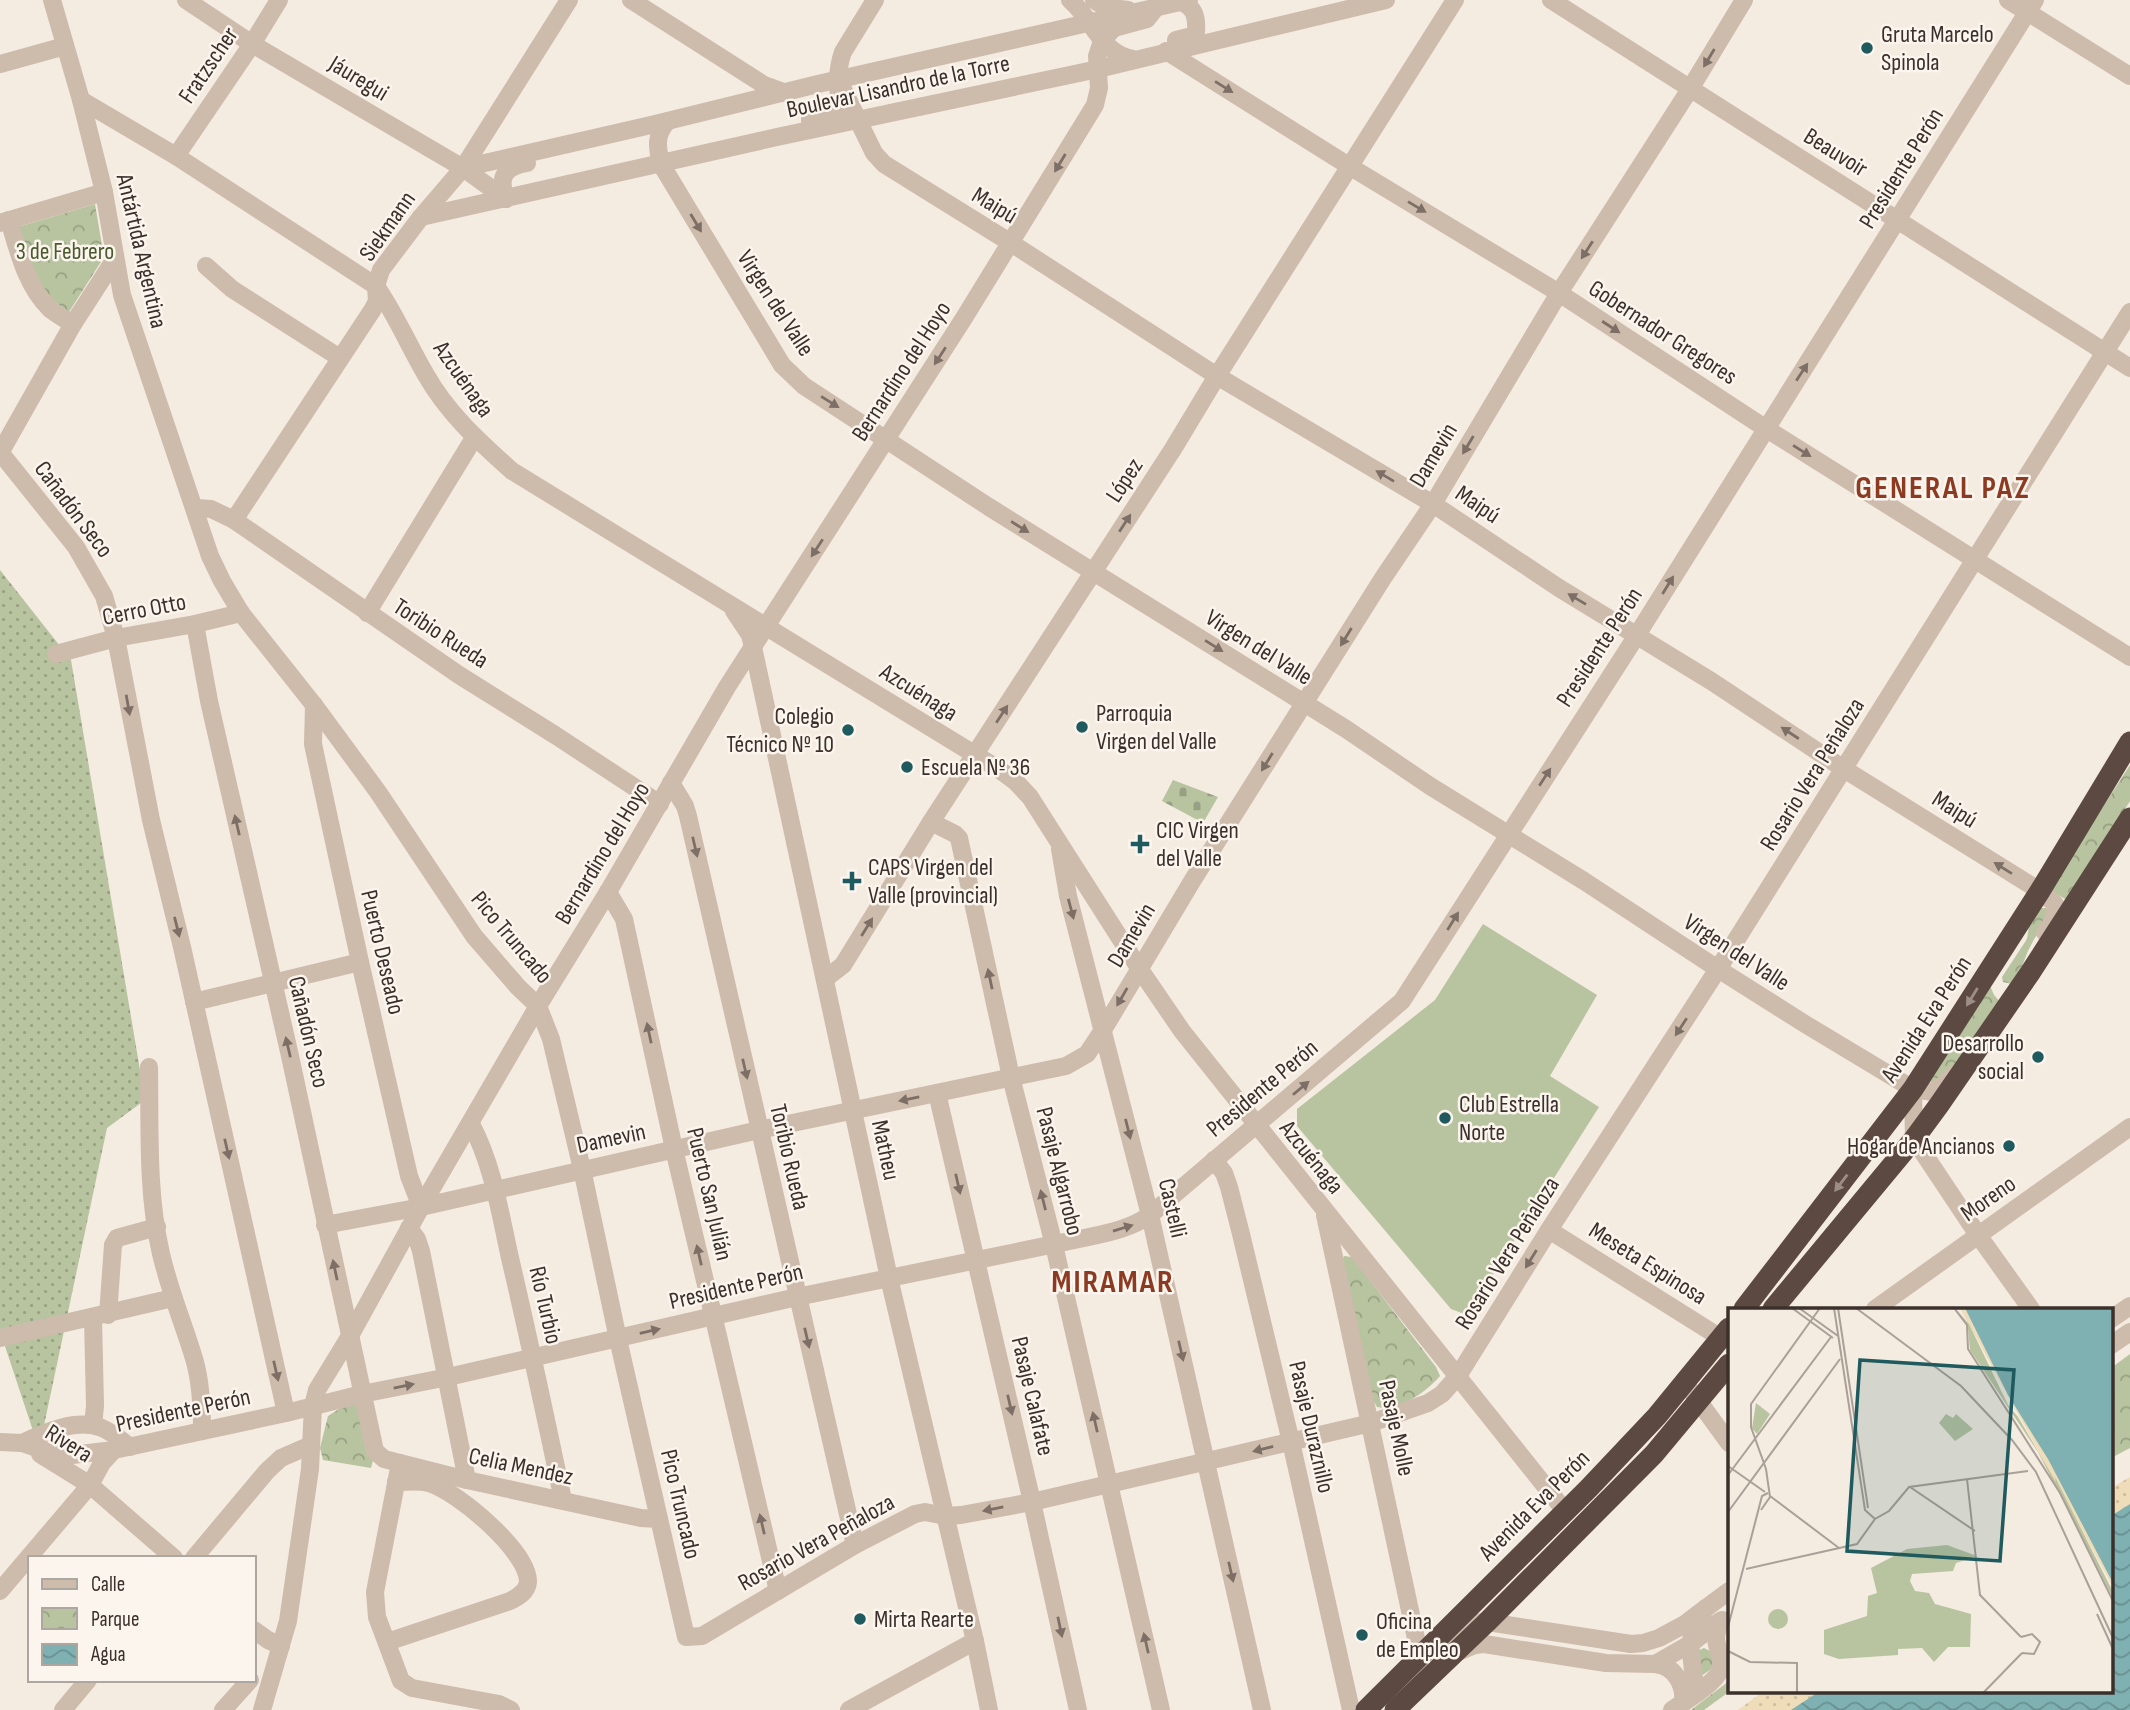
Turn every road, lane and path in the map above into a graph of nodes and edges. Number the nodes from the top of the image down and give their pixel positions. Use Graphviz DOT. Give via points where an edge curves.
graph roads {
  1 [pos="52,0"];
  2 [pos="186,0"];
  3 [pos="279,0"];
  4 [pos="569,0"];
  5 [pos="631,0"];
  6 [pos="875,0"];
  7 [pos="1070,0"];
  8 [pos="1094,0"];
  9 [pos="1385,0"];
  10 [pos="1454,0"];
  11 [pos="1551,0"];
  12 [pos="1744,0"];
  13 [pos="2008,0"];
  14 [pos="1185,1"];
  15 [pos="1154,6"];
  16 [pos="2031,6"];
  17 [pos="1089,23"];
  18 [pos="1102,41"];
  19 [pos="252,44"];
  20 [pos="65,46"];
  21 [pos="1167,51"];
  22 [pos="1133,59"];
  23 [pos="0,64"];
  24 [pos="1098,69"];
  25 [pos="2130,76"];
  26 [pos="838,79"];
  27 [pos="1690,89"];
  28 [pos="786,93"];
  29 [pos="81,100"];
  30 [pos="668,121"];
  31 [pos="858,121"];
  32 [pos="777,137"];
  33 [pos="581,140"];
  34 [pos="176,156"];
  35 [pos="661,164"];
  36 [pos="1349,166"];
  37 [pos="463,168"];
  38 [pos="104,192"];
  39 [pos="506,199"];
  40 [pos="421,217"];
  41 [pos="1897,219"];
  42 [pos="4,221"];
  43 [pos="1011,243"];
  44 [pos="115,259"];
  45 [pos="206,266"];
  46 [pos="376,286"];
  47 [pos="1559,293"];
  48 [pos="2130,312"];
  49 [pos="73,324"];
  50 [pos="2105,353"];
  51 [pos="340,358"];
  52 [pos="2130,368"];
  53 [pos="1217,376"];
  54 [pos="1765,428"];
  55 [pos="474,438"];
  56 [pos="886,439"];
  57 [pos="0,453"];
  58 [pos="1433,504"];
  59 [pos="196,508"];
  60 [pos="234,520"];
  61 [pos="1975,558"];
  62 [pos="1093,572"];
  63 [pos="729,606"];
  64 [pos="241,613"];
  65 [pos="367,613"];
  66 [pos="195,624"];
  67 [pos="766,626"];
  68 [pos="1637,635"];
  69 [pos="116,638"];
  70 [pos="753,647"];
  71 [pos="57,654"];
  72 [pos="2130,657"];
  73 [pos="1304,704"];
  74 [pos="314,705"];
  75 [pos="2130,742"];
  76 [pos="974,755"];
  77 [pos="1844,769"];
  78 [pos="671,783"];
  79 [pos="660,804"];
  80 [pos="2130,818"];
  81 [pos="931,822"];
  82 [pos="1508,834"];
  83 [pos="1059,842"];
  84 [pos="2039,891"];
  85 [pos="608,892"];
  86 [pos="2023,917"];
  87 [pos="360,962"];
  88 [pos="1139,968"];
  89 [pos="1718,969"];
  90 [pos="2029,973"];
  91 [pos="825,979"];
  92 [pos="272,983"];
  93 [pos="2017,991"];
  94 [pos="194,1002"];
  95 [pos="538,1006"];
  96 [pos="1104,1030"];
  97 [pos="1986,1038"];
  98 [pos="149,1067"];
  99 [pos="1011,1077"];
  100 [pos="1913,1089"];
  101 [pos="937,1093"];
  102 [pos="852,1111"];
  103 [pos="471,1124"];
  104 [pos="1256,1126"];
  105 [pos="2130,1127"];
  106 [pos="759,1130"];
  107 [pos="1914,1139"];
  108 [pos="674,1149"];
  109 [pos="1214,1160"];
  110 [pos="582,1169"];
  111 [pos="494,1189"];
  112 [pos="421,1207"];
  113 [pos="1324,1211"];
  114 [pos="1150,1215"];
  115 [pos="325,1225"];
  116 [pos="157,1227"];
  117 [pos="409,1228"];
  118 [pos="1549,1230"];
  119 [pos="1978,1235"];
  120 [pos="1054,1245"];
  121 [pos="975,1260"];
  122 [pos="889,1278"];
  123 [pos="797,1297"];
  124 [pos="173,1298"];
  125 [pos="2130,1306"];
  126 [pos="1745,1308"];
  127 [pos="1774,1308"];
  128 [pos="1876,1308"];
  129 [pos="2030,1308"];
  130 [pos="100,1316"];
  131 [pos="713,1316"];
  132 [pos="2112,1319"];
  133 [pos="2130,1332"];
  134 [pos="1725,1333"];
  135 [pos="350,1336"];
  136 [pos="0,1338"];
  137 [pos="618,1339"];
  138 [pos="2112,1344"];
  139 [pos="534,1357"];
  140 [pos="1728,1365"];
  141 [pos="1458,1376"];
  142 [pos="447,1377"];
  143 [pos="1684,1383"];
  144 [pos="362,1394"];
  145 [pos="1700,1401"];
  146 [pos="313,1406"];
  147 [pos="286,1413"];
  148 [pos="1722,1419"];
  149 [pos="1371,1423"];
  150 [pos="93,1425"];
  151 [pos="202,1431"];
  152 [pos="1728,1440"];
  153 [pos="0,1442"];
  154 [pos="1291,1442"];
  155 [pos="22,1443"];
  156 [pos="311,1445"];
  157 [pos="122,1448"];
  158 [pos="375,1451"];
  159 [pos="1206,1462"];
  160 [pos="400,1463"];
  161 [pos="467,1480"];
  162 [pos="396,1482"];
  163 [pos="1110,1484"];
  164 [pos="89,1485"];
  165 [pos="563,1500"];
  166 [pos="1032,1502"];
  167 [pos="1565,1511"];
  168 [pos="945,1516"];
  169 [pos="659,1519"];
  170 [pos="855,1545"];
  171 [pos="29,1556"];
  172 [pos="172,1556"];
  173 [pos="196,1556"];
  174 [pos="28,1558"];
  175 [pos="1508,1568"];
  176 [pos="0,1591"];
  177 [pos="778,1591"];
  178 [pos="1728,1592"];
  179 [pos="1706,1608"];
  180 [pos="1725,1618"];
  181 [pos="256,1631"];
  182 [pos="1477,1631"];
  183 [pos="686,1637"];
  184 [pos="975,1641"];
  185 [pos="387,1642"];
  186 [pos="1690,1644"];
  187 [pos="281,1646"];
  188 [pos="1424,1653"];
  189 [pos="1449,1657"];
  190 [pos="1655,1664"];
  191 [pos="258,1678"];
  192 [pos="86,1682"];
  193 [pos="254,1682"];
  194 [pos="1677,1706"];
  195 [pos="63,1710"];
  196 [pos="223,1710"];
  197 [pos="262,1710"];
  198 [pos="511,1710"];
  199 [pos="849,1710"];
  200 [pos="989,1710"];
  201 [pos="1079,1710"];
  202 [pos="1161,1710"];
  203 [pos="1262,1710"];
  204 [pos="1351,1710"];
  205 [pos="1366,1710"];
  206 [pos="1395,1710"];
  1 -- 20 [label="street, Antártida Argentina"];
  2 -- 19 [label="street, Jáuregui"];
  3 -- 19 [label="street, Fratzscher"];
  4 -- 37 [label="street, Siekmann"];
  5 -- 28 [label="street" via="764,85"];
  6 -- 26 [label="street" via="843,52"];
  7 -- 17 [label="street"];
  8 -- 15 [label="street" via="1105,7"];
  9 -- 21 [label="street, Boulevar Lisandro de la Torre"];
  10 -- 36 [label="street, López"];
  11 -- 27 [label="street, Beauvoir"];
  12 -- 27 [label="street, Damevin, one-way"];
  13 -- 16 [label="street"];
  14 -- 15 [label="street, Boulevar Lisandro de la Torre"];
  14 -- 22 [label="street" via="1195,13 1196,32 1143,49"];
  15 -- 17 [label="street, Boulevar Lisandro de la Torre"];
  15 -- 18 [label="street" via="1147,19 1114,28"];
  16 -- 25 [label="street"];
  16 -- 41 [label="street, Presidente Perón"];
  17 -- 18 [label="street"];
  17 -- 26 [label="street, Boulevar Lisandro de la Torre"];
  18 -- 22 [label="street"];
  18 -- 24 [label="street, Bernardino del Hoyo"];
  19 -- 34 [label="street, Fratzscher"];
  19 -- 37 [label="street, Jáuregui"];
  20 -- 23 [label="street"];
  20 -- 29 [label="street, Antártida Argentina"];
  21 -- 22 [label="street, Boulevar Lisandro de la Torre"];
  21 -- 36 [label="street, Gobernador Gregores, one-way"];
  22 -- 24 [label="street, Boulevar Lisandro de la Torre"];
  24 -- 31 [label="street, Boulevar Lisandro de la Torre"];
  24 -- 43 [label="street, Bernardino del Hoyo, one-way" via="1095,105"];
  26 -- 28 [label="street, Boulevar Lisandro de la Torre"];
  26 -- 31 [label="street, Maipú"];
  26 -- 32 [label="street" via="840,108 836,112 793,124"];
  27 -- 41 [label="street, Beauvoir"];
  27 -- 47 [label="street, Damevin, one-way"];
  28 -- 30 [label="street, Boulevar Lisandro de la Torre"];
  29 -- 34 [label="street, Azcuénaga"];
  29 -- 38 [label="street, Antártida Argentina"];
  30 -- 33 [label="street, Boulevar Lisandro de la Torre"];
  30 -- 35 [label="street" via="657,140"];
  31 -- 32 [label="street, Boulevar Lisandro de la Torre"];
  31 -- 43 [label="street, Maipú" via="884,164"];
  32 -- 35 [label="street, Boulevar Lisandro de la Torre"];
  33 -- 37 [label="street, Boulevar Lisandro de la Torre"];
  33 -- 39 [label="street" via="552,157 507,170 502,187"];
  34 -- 46 [label="street, Azcuénaga"];
  35 -- 39 [label="street, Boulevar Lisandro de la Torre"];
  35 -- 56 [label="street, Virgen del Valle, one-way" via="782,365 804,386"];
  36 -- 47 [label="street, Gobernador Gregores, one-way"];
  36 -- 53 [label="street, López"];
  37 -- 39 [label="street, Jáuregui"];
  37 -- 40 [label="street, Siekmann"];
  38 -- 42 [label="street"];
  38 -- 44 [label="street, Antártida Argentina"];
  39 -- 40 [label="street, Boulevar Lisandro de la Torre"];
  40 -- 46 [label="street, Siekmann" via="381,270"];
  41 -- 50 [label="street, Beauvoir"];
  54 -- 41 [label="street, Presidente Perón, one-way"];
  42 -- 49 [label="street" via="33,285 50,309"];
  43 -- 53 [label="street, Maipú"];
  43 -- 56 [label="street, Bernardino del Hoyo, one-way"];
  44 -- 49 [label="street"];
  44 -- 59 [label="street, Antártida Argentina" via="134,334"];
  45 -- 51 [label="street" via="232,289"];
  46 -- 51 [label="street, Siekmann" via="377,301"];
  46 -- 55 [label="street, Azcuénaga" via="393,309 427,377"];
  47 -- 54 [label="street, Gobernador Gregores, one-way"];
  47 -- 58 [label="street, Damevin, one-way"];
  48 -- 50 [label="street, Rosario Vera Peñaloza"];
  49 -- 57 [label="street"];
  50 -- 52 [label="street, Beauvoir"];
  50 -- 61 [label="street, Rosario Vera Peñaloza"];
  51 -- 60 [label="street, Siekmann"];
  58 -- 53 [label="street, Maipú, one-way"];
  62 -- 53 [label="street, López, one-way"];
  54 -- 61 [label="street, Gobernador Gregores, one-way"];
  68 -- 54 [label="street, Presidente Perón, one-way"];
  55 -- 63 [label="street, Azcuénaga" via="513,471"];
  55 -- 65 [label="street"];
  56 -- 62 [label="street, Virgen del Valle, one-way"];
  56 -- 67 [label="street, Bernardino del Hoyo, one-way"];
  57 -- 69 [label="street, Cañadón Seco" via="90,569 104,596"];
  68 -- 58 [label="street, Maipú, one-way"];
  58 -- 73 [label="street, Damevin, one-way"];
  59 -- 60 [label="street, Toribio Rueda" via="211,509"];
  59 -- 64 [label="street, Antártida Argentina" via="210,556"];
  60 -- 65 [label="street, Toribio Rueda"];
  61 -- 72 [label="street, Gobernador Gregores"];
  61 -- 77 [label="street, Rosario Vera Peñaloza"];
  62 -- 73 [label="street, Virgen del Valle, one-way"];
  76 -- 62 [label="street, López, one-way"];
  63 -- 67 [label="street, Azcuénaga"];
  63 -- 70 [label="street, Matheu"];
  64 -- 66 [label="street, Cerro Otto"];
  64 -- 74 [label="street, Pico Truncado"];
  65 -- 79 [label="street, Toribio Rueda"];
  66 -- 69 [label="street, Cerro Otto"];
  92 -- 66 [label="street, Cañadón Seco, one-way"];
  67 -- 70 [label="street, Bernardino del Hoyo"];
  67 -- 76 [label="street, Azcuénaga"];
  77 -- 68 [label="street, Maipú, one-way"];
  82 -- 68 [label="street, Presidente Perón, one-way"];
  69 -- 71 [label="street, Cerro Otto"];
  69 -- 94 [label="street, Cañadón Seco, one-way" via="151,820"];
  70 -- 78 [label="street, Bernardino del Hoyo"];
  70 -- 91 [label="street, Matheu"];
  73 -- 82 [label="street, Virgen del Valle"];
  73 -- 88 [label="street, Damevin, one-way"];
  74 -- 87 [label="street, Puerto Deseado" via="313,744"];
  74 -- 95 [label="street, Pico Truncado" via="474,936"];
  75 -- 84 [label="highway, Avenida Eva Perón"];
  76 -- 81 [label="street, López"];
  76 -- 83 [label="street, Azcuénaga" via="1023,789"];
  84 -- 77 [label="street, Maipú, one-way"];
  77 -- 89 [label="street, Rosario Vera Peñaloza"];
  78 -- 79 [label="street, Bernardino del Hoyo"];
  78 -- 106 [label="street, Toribio Rueda, one-way" via="688,816"];
  79 -- 85 [label="street, Bernardino del Hoyo"];
  80 -- 90 [label="highway"];
  91 -- 81 [label="street, López, one-way" via="843,965"];
  99 -- 81 [label="street, Pasaje Algarrobo, one-way" via="959,838"];
  82 -- 89 [label="street, Virgen del Valle"];
  104 -- 82 [label="street, Presidente Perón, one-way" via="1402,1001"];
  83 -- 88 [label="street, Azcuénaga"];
  83 -- 96 [label="street, Castelli, one-way" via="1068,896"];
  84 -- 86 [label="highway, Avenida Eva Perón"];
  84 -- 90 [label="street, Maipú" via="2055,904 2055,917 2030,955"];
  85 -- 95 [label="street, Bernardino del Hoyo"];
  108 -- 85 [label="street, Puerto San Julián, one-way" via="624,919"];
  86 -- 93 [label="highway" via="2022,934 1996,981 2006,993"];
  86 -- 100 [label="highway, Avenida Eva Perón, one-way"];
  87 -- 92 [label="street"];
  87 -- 112 [label="street, Puerto Deseado" via="409,1176"];
  88 -- 96 [label="street, Damevin, one-way"];
  88 -- 104 [label="street, Azcuénaga"];
  89 -- 100 [label="street, Virgen del Valle"];
  89 -- 118 [label="street, Rosario Vera Peñaloza, one-way"];
  90 -- 93 [label="highway"];
  91 -- 102 [label="street, Matheu"];
  92 -- 94 [label="street"];
  115 -- 92 [label="street, Cañadón Seco, one-way"];
  93 -- 97 [label="highway"];
  94 -- 147 [label="street, Cañadón Seco, one-way"];
  95 -- 103 [label="street, Bernardino del Hoyo"];
  95 -- 110 [label="street, Pico Truncado" via="551,1039"];
  96 -- 99 [label="street, Damevin" via="1078,1060"];
  96 -- 114 [label="street, Castelli, one-way"];
  97 -- 100 [label="street" via="1942,1086 1933,1092"];
  97 -- 107 [label="highway"];
  98 -- 116 [label="street"];
  99 -- 101 [label="street, Damevin"];
  120 -- 99 [label="street, Pasaje Algarrobo, one-way"];
  100 -- 107 [label="street"];
  100 -- 126 [label="highway, Avenida Eva Perón, one-way"];
  101 -- 102 [label="street, Damevin, one-way"];
  101 -- 121 [label="street, Pasaje Calafate, one-way"];
  102 -- 106 [label="street, Damevin"];
  102 -- 122 [label="street, Matheu"];
  103 -- 111 [label="street, Río Turbio"];
  103 -- 112 [label="street, Bernardino del Hoyo"];
  104 -- 109 [label="street, Presidente Perón"];
  104 -- 113 [label="street, Azcuénaga"];
  105 -- 119 [label="street, Moreno"];
  106 -- 108 [label="street, Damevin"];
  106 -- 123 [label="street, Toribio Rueda"];
  107 -- 119 [label="street"];
  107 -- 127 [label="highway"];
  108 -- 110 [label="street, Damevin"];
  131 -- 108 [label="street, Puerto San Julián, one-way"];
  109 -- 114 [label="street, Presidente Perón"];
  109 -- 154 [label="street, Pasaje Duraznillo" via="1229,1187"];
  110 -- 111 [label="street, Damevin"];
  110 -- 137 [label="street, Pico Truncado"];
  111 -- 112 [label="street, Damevin"];
  111 -- 139 [label="street, Río Turbio"];
  112 -- 115 [label="street, Damevin"];
  112 -- 117 [label="street, Bernardino del Hoyo"];
  113 -- 141 [label="street, Azcuénaga"];
  113 -- 149 [label="street, Pasaje Molle"];
  120 -- 114 [label="street, Presidente Perón, one-way" via="1125,1228"];
  114 -- 159 [label="street, Castelli, one-way"];
  135 -- 115 [label="street, Cañadón Seco, one-way"];
  116 -- 124 [label="street"];
  116 -- 130 [label="street" via="117,1238 113,1244"];
  117 -- 135 [label="street, Bernardino del Hoyo"];
  117 -- 142 [label="street" via="421,1251"];
  118 -- 134 [label="street, Meseta Espinosa"];
  118 -- 141 [label="street, Rosario Vera Peñaloza, one-way"];
  119 -- 128 [label="street, Moreno"];
  119 -- 129 [label="street"];
  120 -- 121 [label="street, Presidente Perón"];
  163 -- 120 [label="street, Pasaje Algarrobo, one-way"];
  121 -- 122 [label="street, Presidente Perón"];
  121 -- 166 [label="street, Pasaje Calafate, one-way"];
  122 -- 123 [label="street, Presidente Perón"];
  122 -- 168 [label="street, Matheu"];
  123 -- 131 [label="street, Presidente Perón"];
  123 -- 170 [label="street, Toribio Rueda, one-way"];
  124 -- 130 [label="street"];
  124 -- 151 [label="street" via="195,1364"];
  125 -- 132 [label="street"];
  130 -- 136 [label="street"];
  130 -- 150 [label="street"];
  137 -- 131 [label="street, Presidente Perón, one-way"];
  177 -- 131 [label="street, Puerto San Julián, one-way"];
  133 -- 138 [label="street"];
  134 -- 143 [label="highway, Avenida Eva Perón"];
  135 -- 144 [label="street, Cañadón Seco"];
  135 -- 146 [label="street, Bernardino del Hoyo"];
  137 -- 139 [label="street, Presidente Perón"];
  137 -- 169 [label="street, Pico Truncado"];
  139 -- 142 [label="street, Presidente Perón"];
  139 -- 165 [label="street, Río Turbio"];
  140 -- 145 [label="highway, Avenida Eva Perón"];
  141 -- 149 [label="street, Rosario Vera Peñaloza" via="1427,1403"];
  141 -- 167 [label="street, Azcuénaga"];
  144 -- 142 [label="street, Presidente Perón, one-way"];
  142 -- 161 [label="street"];
  143 -- 145 [label="street"];
  143 -- 167 [label="highway, Avenida Eva Perón"];
  144 -- 146 [label="street, Presidente Perón"];
  144 -- 158 [label="street, Cañadón Seco"];
  145 -- 148 [label="street"];
  145 -- 182 [label="highway, Avenida Eva Perón" via="1654,1454"];
  146 -- 147 [label="street, Presidente Perón"];
  146 -- 156 [label="street, Bernardino del Hoyo"];
  147 -- 151 [label="street, Presidente Perón"];
  148 -- 152 [label="street"];
  149 -- 154 [label="street, Rosario Vera Peñaloza"];
  149 -- 188 [label="street, Pasaje Molle"];
  150 -- 155 [label="street" via="48,1431"];
  150 -- 157 [label="street" via="105,1429"];
  151 -- 157 [label="street, Presidente Perón"];
  153 -- 155 [label="street, Presidente Perón"];
  154 -- 159 [label="street, Rosario Vera Peñaloza, one-way"];
  154 -- 204 [label="street, Pasaje Duraznillo"];
  155 -- 157 [label="street, Presidente Perón" via="72,1455"];
  155 -- 164 [label="street, Rivera"];
  156 -- 173 [label="street" via="281,1458 267,1471"];
  156 -- 187 [label="street, Bernardino del Hoyo"];
  157 -- 164 [label="street" via="102,1463"];
  158 -- 160 [label="street, Celia Mendez"];
  159 -- 163 [label="street, Rosario Vera Peñaloza"];
  159 -- 203 [label="street, Castelli, one-way"];
  160 -- 161 [label="street, Celia Mendez"];
  160 -- 162 [label="street"];
  161 -- 165 [label="street, Celia Mendez"];
  162 -- 185 [label="street" via="375,1592 377,1617"];
  162 -- 185 [label="street" via="431,1484 484,1518 515,1553 528,1583 522,1594 510,1601"];
  163 -- 166 [label="street, Rosario Vera Peñaloza"];
  202 -- 163 [label="street, Pasaje Algarrobo, one-way"];
  164 -- 171 [label="street"];
  164 -- 172 [label="street, Rivera"];
  165 -- 169 [label="street, Celia Mendez"];
  166 -- 168 [label="street, Rosario Vera Peñaloza, one-way"];
  166 -- 201 [label="street, Pasaje Calafate, one-way"];
  167 -- 175 [label="highway, Avenida Eva Perón"];
  168 -- 170 [label="street, Rosario Vera Peñaloza" via="915,1514"];
  168 -- 184 [label="street, Matheu"];
  169 -- 183 [label="street, Pico Truncado"];
  170 -- 177 [label="street, Rosario Vera Peñaloza"];
  174 -- 176 [label="street"];
  175 -- 182 [label="highway" via="1502,1587 1473,1614"];
  175 -- 188 [label="highway, Avenida Eva Perón"];
  177 -- 183 [label="street, Rosario Vera Peñaloza" via="702,1636"];
  178 -- 179 [label="street"];
  179 -- 182 [label="street" via="1685,1624 1643,1643"];
  179 -- 186 [label="street" via="1696,1621"];
  180 -- 186 [label="street"];
  180 -- 194 [label="street" via="1715,1637 1721,1662 1717,1676"];
  181 -- 187 [label="street"];
  182 -- 188 [label="street"];
  182 -- 189 [label="highway, Avenida Eva Perón"];
  182 -- 190 [label="street" via="1606,1663"];
  184 -- 199 [label="street"];
  184 -- 200 [label="street, Matheu"];
  185 -- 198 [label="street" via="401,1681 412,1688"];
  186 -- 190 [label="street"];
  186 -- 194 [label="street" via="1694,1679"];
  187 -- 191 [label="street, Bernardino del Hoyo"];
  188 -- 189 [label="highway" via="1447,1643"];
  188 -- 205 [label="highway, Avenida Eva Perón"];
  189 -- 206 [label="highway, Avenida Eva Perón"];
  190 -- 194 [label="street" via="1670,1669 1681,1682 1684,1694"];
  191 -- 197 [label="street, Bernardino del Hoyo"];
  192 -- 195 [label="street"];
  193 -- 196 [label="street"];
}
